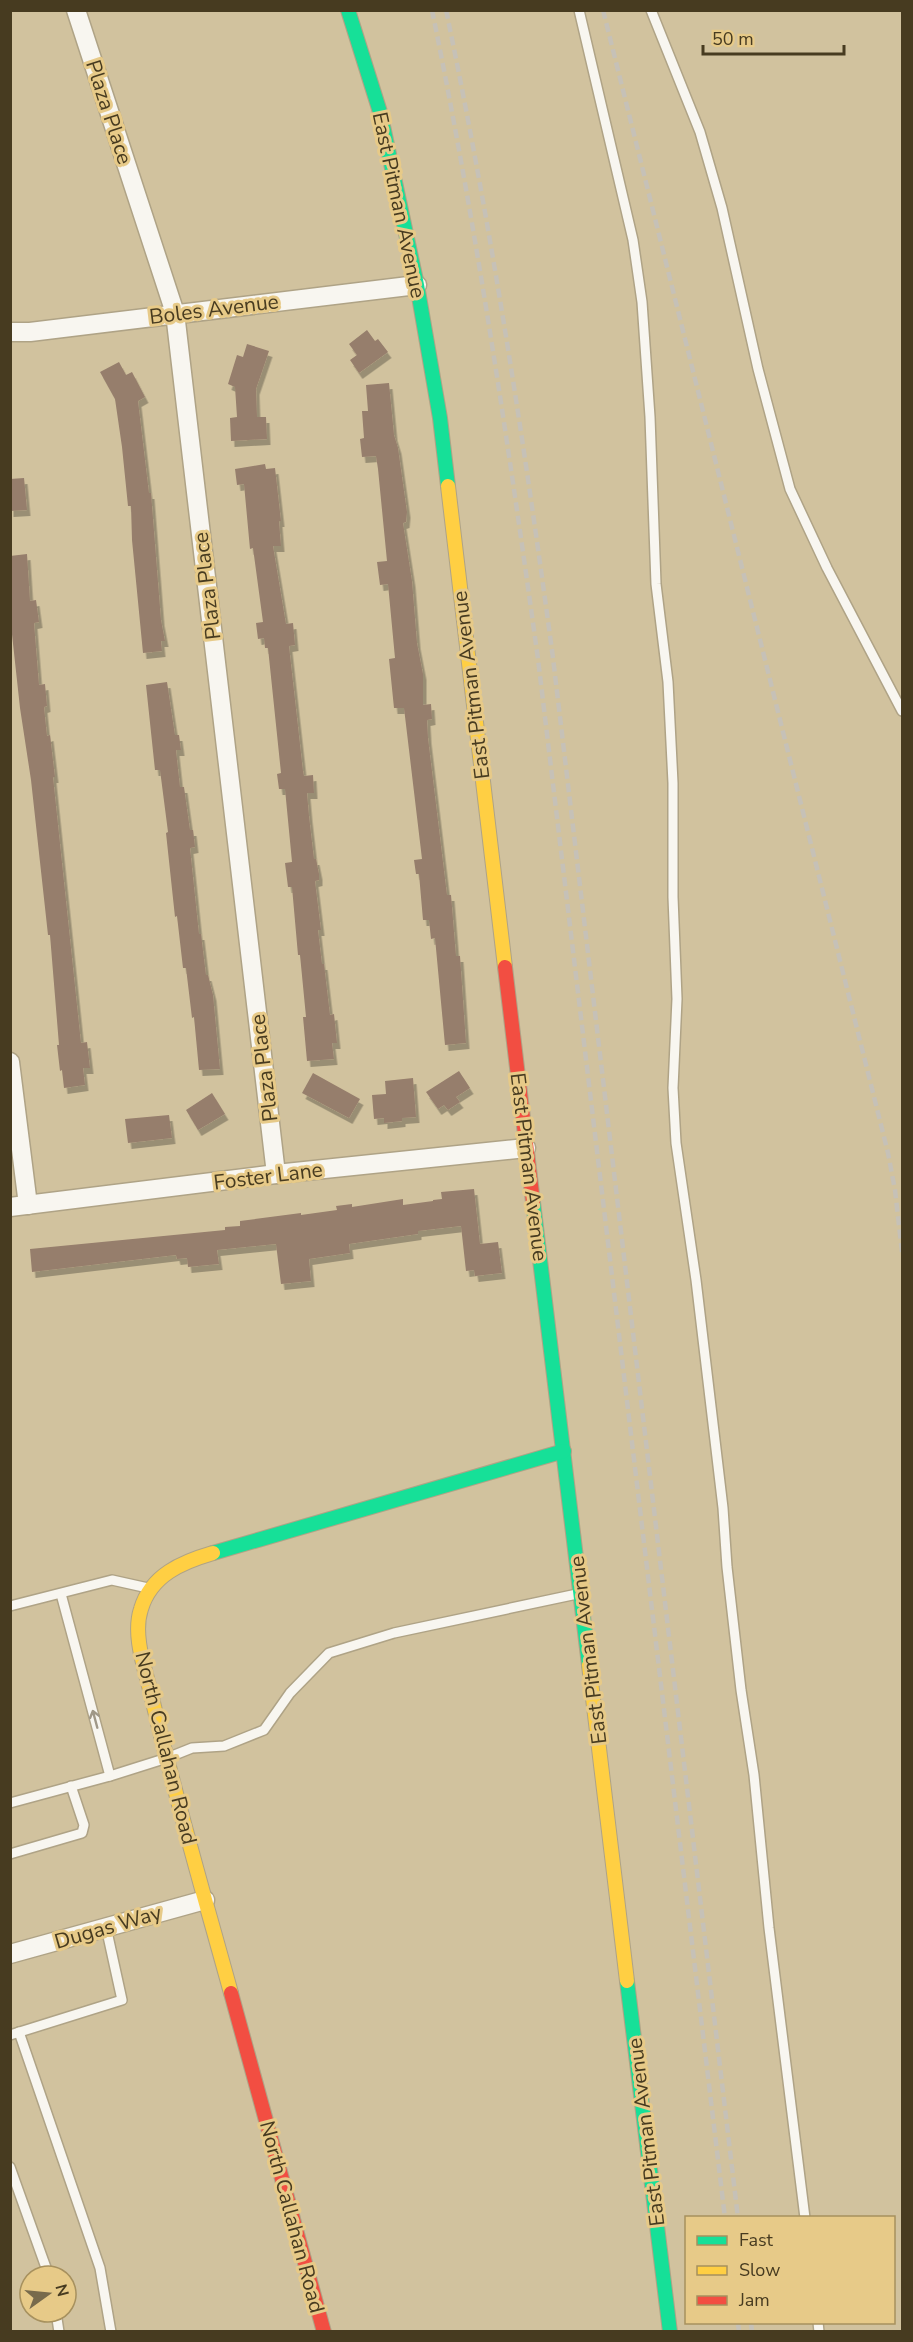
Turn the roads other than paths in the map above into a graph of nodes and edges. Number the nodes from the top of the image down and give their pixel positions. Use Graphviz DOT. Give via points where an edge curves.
graph roads {
  1 [pos="76,10"];
  2 [pos="348,10"];
  3 [pos="579,10"];
  4 [pos="651,10"];
  5 [pos="417,285"];
  6 [pos="175,313"];
  7 [pos="10,332"];
  8 [pos="903,711"];
  9 [pos="10,1062"];
  10 [pos="526,1148"];
  11 [pos="276,1174"];
  12 [pos="19,1206"];
  13 [pos="564,1451"];
  14 [pos="150,1588"];
  15 [pos="581,1593"];
  16 [pos="61,1594"];
  17 [pos="10,1606"];
  18 [pos="167,1758"];
  19 [pos="110,1776"];
  20 [pos="71,1786"];
  21 [pos="10,1803"];
  22 [pos="10,1854"];
  23 [pos="205,1900"];
  24 [pos="106,1927"];
  25 [pos="10,1954"];
  26 [pos="15,2034"];
  27 [pos="10,2167"];
  28 [pos="805,2216"];
  29 [pos="45,2264"];
  30 [pos="111,2331"];
  31 [pos="324,2331"];
  32 [pos="670,2331"];
  1 -- 6 [label="street, Plaza Place"];
  2 -- 5 [label="street, East Pitman Avenue" via="380,112"];
  3 -- 28 [label="lane" via="633,240 642,302 656,584 668,682 673,783 676,1143 696,1280"];
  4 -- 8 [label="lane" via="703,143 722,208 790,489"];
  5 -- 6 [label="street, Boles Avenue"];
  5 -- 10 [label="street, East Pitman Avenue" via="440,418"];
  6 -- 7 [label="street, Boles Avenue"];
  6 -- 11 [label="street, Plaza Place"];
  9 -- 12 [label="street"];
  10 -- 11 [label="street, Foster Lane"];
  10 -- 13 [label="street, East Pitman Avenue"];
  11 -- 12 [label="street, Foster Lane"];
  13 -- 14 [label="street" via="200,1557 178,1566"];
  13 -- 15 [label="street, East Pitman Avenue"];
  14 -- 16 [label="lane" via="112,1580"];
  14 -- 18 [label="street, North Callahan Road" via="140,1610 139,1640"];
  15 -- 18 [label="lane" via="394,1633 329,1653 291,1693 264,1730 224,1746 192,1748"];
  15 -- 32 [label="street, East Pitman Avenue"];
  16 -- 17 [label="lane"];
  19 -- 16 [label="lane, one-way"];
  18 -- 19 [label="lane"];
  18 -- 23 [label="street, North Callahan Road"];
  19 -- 20 [label="lane"];
  20 -- 21 [label="lane"];
  20 -- 22 [label="lane" via="84,1825 82,1833"];
  23 -- 24 [label="street, Dugas Way"];
  23 -- 31 [label="street, North Callahan Road"];
  24 -- 25 [label="street, Dugas Way"];
  24 -- 26 [label="lane" via="122,2000"];
  26 -- 30 [label="lane" via="99,2268"];
  27 -- 29 [label="lane"];
}
